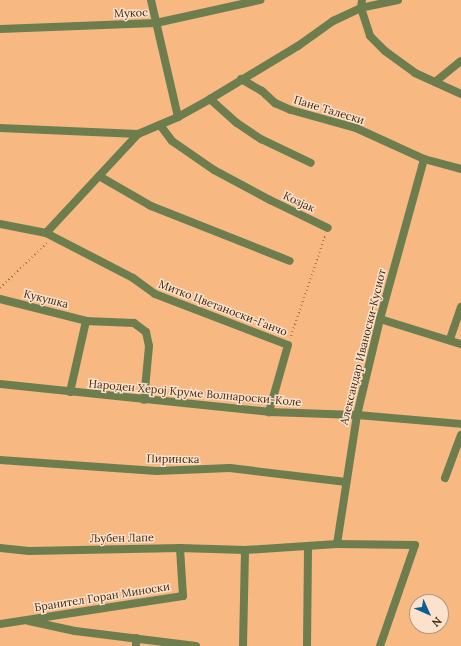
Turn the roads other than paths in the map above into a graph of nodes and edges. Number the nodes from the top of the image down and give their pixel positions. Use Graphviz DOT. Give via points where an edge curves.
graph roads {
  1 [pos="151,0"];
  2 [pos="260,0"];
  3 [pos="398,0"];
  4 [pos="361,4"];
  5 [pos="156,23"];
  6 [pos="0,29"];
  7 [pos="461,61"];
  8 [pos="241,79"];
  9 [pos="435,82"];
  10 [pos="461,94"];
  11 [pos="210,99"];
  12 [pos="178,117"];
  13 [pos="160,125"];
  14 [pos="0,128"];
  15 [pos="138,134"];
  16 [pos="424,159"];
  17 [pos="311,163"];
  18 [pos="461,169"];
  19 [pos="98,176"];
  20 [pos="0,224"];
  21 [pos="328,228"];
  22 [pos="46,232"];
  23 [pos="290,261"];
  24 [pos="0,299"];
  25 [pos="461,307"];
  26 [pos="380,319"];
  27 [pos="86,321"];
  28 [pos="450,339"];
  29 [pos="461,344"];
  30 [pos="0,384"];
  31 [pos="70,392"];
  32 [pos="144,400"];
  33 [pos="269,412"];
  34 [pos="357,415"];
  35 [pos="461,424"];
  36 [pos="461,435"];
  37 [pos="0,460"];
  38 [pos="445,478"];
  39 [pos="346,482"];
  40 [pos="337,544"];
  41 [pos="308,547"];
  42 [pos="0,548"];
  43 [pos="180,548"];
  44 [pos="245,550"];
  45 [pos="26,621"];
  46 [pos="0,624"];
  47 [pos="136,642"];
  48 [pos="196,646"];
  49 [pos="244,646"];
  50 [pos="307,646"];
  51 [pos="380,646"];
  1 -- 5 [label="street"];
  2 -- 5 [label="street, Мукос"];
  3 -- 4 [label="street"];
  4 -- 8 [label="street" via="333,20 298,46"];
  4 -- 9 [label="street" via="370,36 378,45 397,61"];
  5 -- 6 [label="street, Мукос"];
  5 -- 12 [label="street"];
  7 -- 9 [label="street"];
  8 -- 11 [label="street"];
  8 -- 16 [label="street, Пане Талески" via="280,105 356,128"];
  9 -- 10 [label="street"];
  11 -- 12 [label="street"];
  11 -- 17 [label="street" via="237,123 261,139"];
  12 -- 13 [label="street"];
  13 -- 15 [label="street"];
  13 -- 21 [label="street, Козјак" via="172,141 214,170"];
  14 -- 15 [label="street"];
  15 -- 19 [label="street"];
  16 -- 18 [label="street, Пане Талески"];
  16 -- 26 [label="street, Александар Иваноски-Кусиот"];
  19 -- 22 [label="street"];
  19 -- 23 [label="street" via="151,206"];
  20 -- 22 [label="street, Митко Цветаноски-Ганчо"];
  22 -- 33 [label="street, Митко Цветаноски-Ганчо" via="133,278 154,294 288,345"];
  24 -- 27 [label="street, Кукушка"];
  25 -- 28 [label="street"];
  26 -- 28 [label="street"];
  26 -- 34 [label="street, Александар Иваноски-Кусиот"];
  27 -- 31 [label="street"];
  27 -- 32 [label="street, Кукушка" via="134,323 146,332 149,346"];
  28 -- 29 [label="street"];
  30 -- 31 [label="street, Народен Херој Круме Волнароски-Коле"];
  31 -- 32 [label="street, Народен Херој Круме Волнароски-Коле"];
  32 -- 33 [label="street, Народен Херој Круме Волнароски-Коле"];
  33 -- 34 [label="street, Народен Херој Круме Волнароски-Коле"];
  34 -- 35 [label="street, Народен Херој Круме Волнароски-Коле"];
  34 -- 39 [label="street, Александар Иваноски-Кусиот"];
  36 -- 38 [label="street"];
  37 -- 39 [label="street, Пиринска" via="157,471 230,468"];
  39 -- 40 [label="street, Александар Иваноски-Кусиот"];
  40 -- 41 [label="street, Љубен Лапе"];
  40 -- 51 [label="street, Љубен Лапе" via="415,545"];
  41 -- 44 [label="street, Љубен Лапе"];
  41 -- 50 [label="street"];
  42 -- 43 [label="street, Љубен Лапе" via="29,551"];
  43 -- 44 [label="street, Љубен Лапе"];
  43 -- 45 [label="street, Бранител Горан Миноски" via="183,596"];
  44 -- 49 [label="street"];
  45 -- 46 [label="street, Бранител Горан Миноски"];
  45 -- 47 [label="street, Бранител Горан Миноски"];
  47 -- 48 [label="street, Бранител Горан Миноски"];
}
